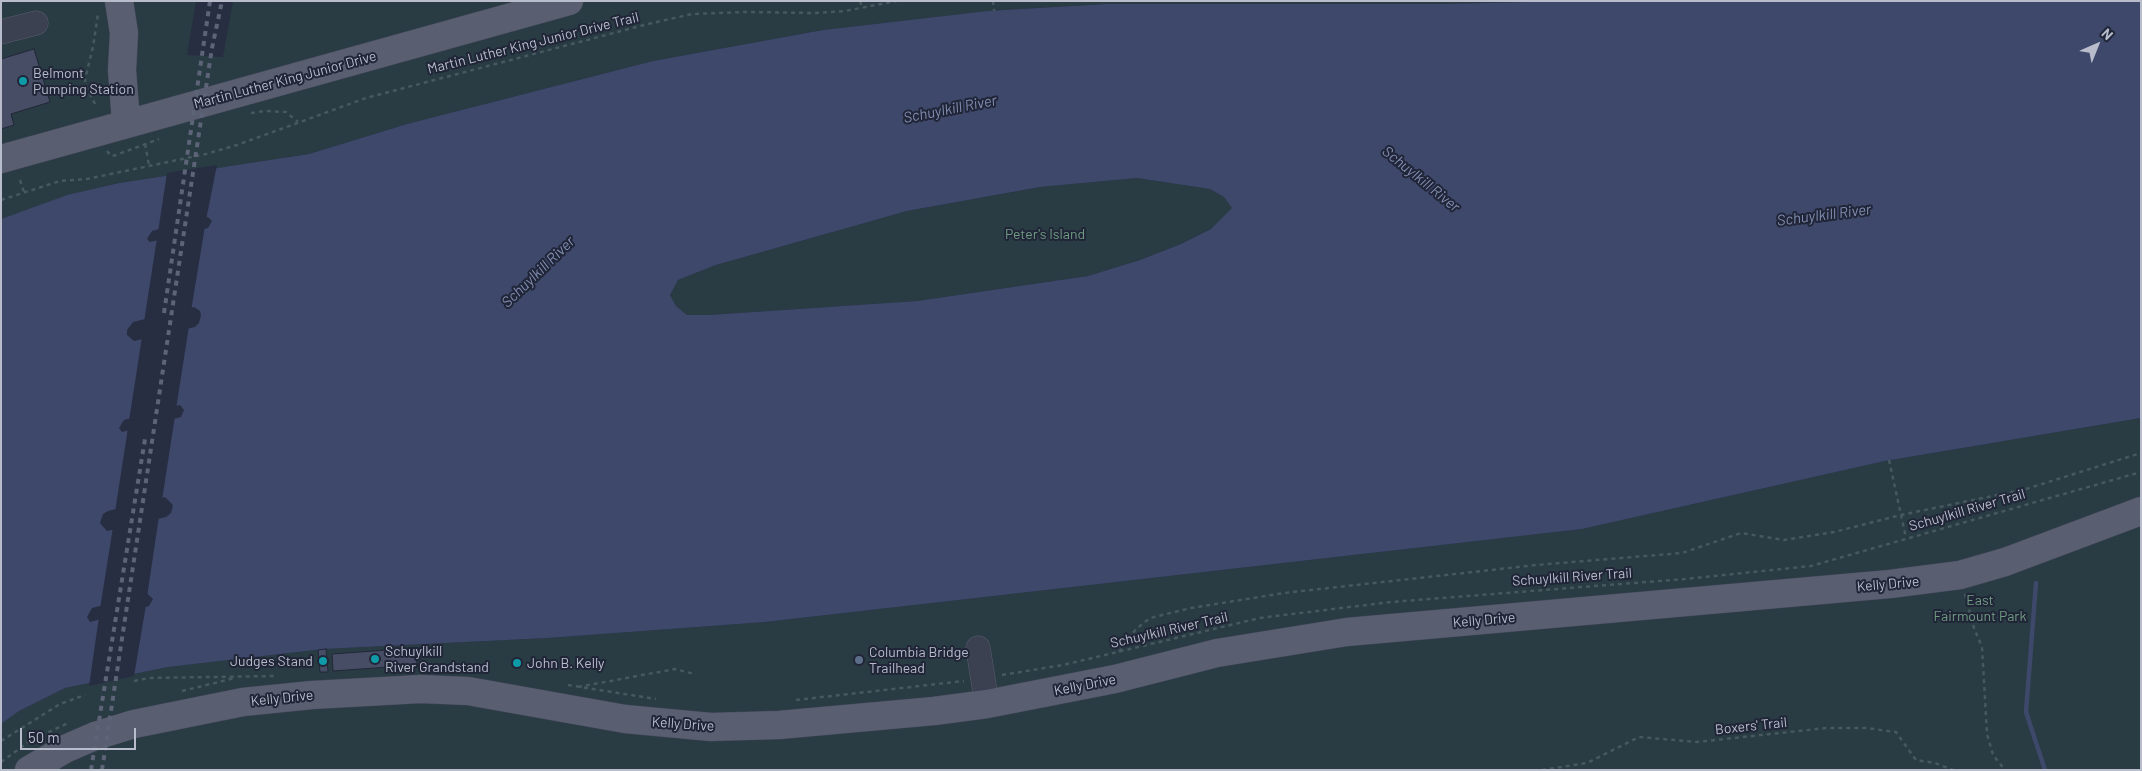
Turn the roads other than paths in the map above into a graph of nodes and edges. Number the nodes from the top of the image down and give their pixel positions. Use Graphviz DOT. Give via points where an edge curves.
graph roads {
  1 [pos="570,1"];
  2 [pos="108,4"];
  3 [pos="36,23"];
  4 [pos="1,32"];
  5 [pos="126,122"];
  6 [pos="1,159"];
  7 [pos="2141,511"];
  8 [pos="978,648"];
  9 [pos="987,704"];
  10 [pos="29,770"];
  1 -- 5 [label="main road, Martin Luther King Junior Drive"];
  2 -- 5 [label="main road" via="124,33 122,70"];
  3 -- 4 [label="lane"];
  5 -- 6 [label="main road, Martin Luther King Junior Drive"];
  7 -- 9 [label="main road, Kelly Drive" via="2005,562 1960,575 1347,632 1217,654 1115,679"];
  8 -- 9 [label="lane"];
  9 -- 10 [label="main road, Kelly Drive" via="858,719 711,727 625,719 468,691 421,689 312,695 243,702 134,724 65,749"];
}
